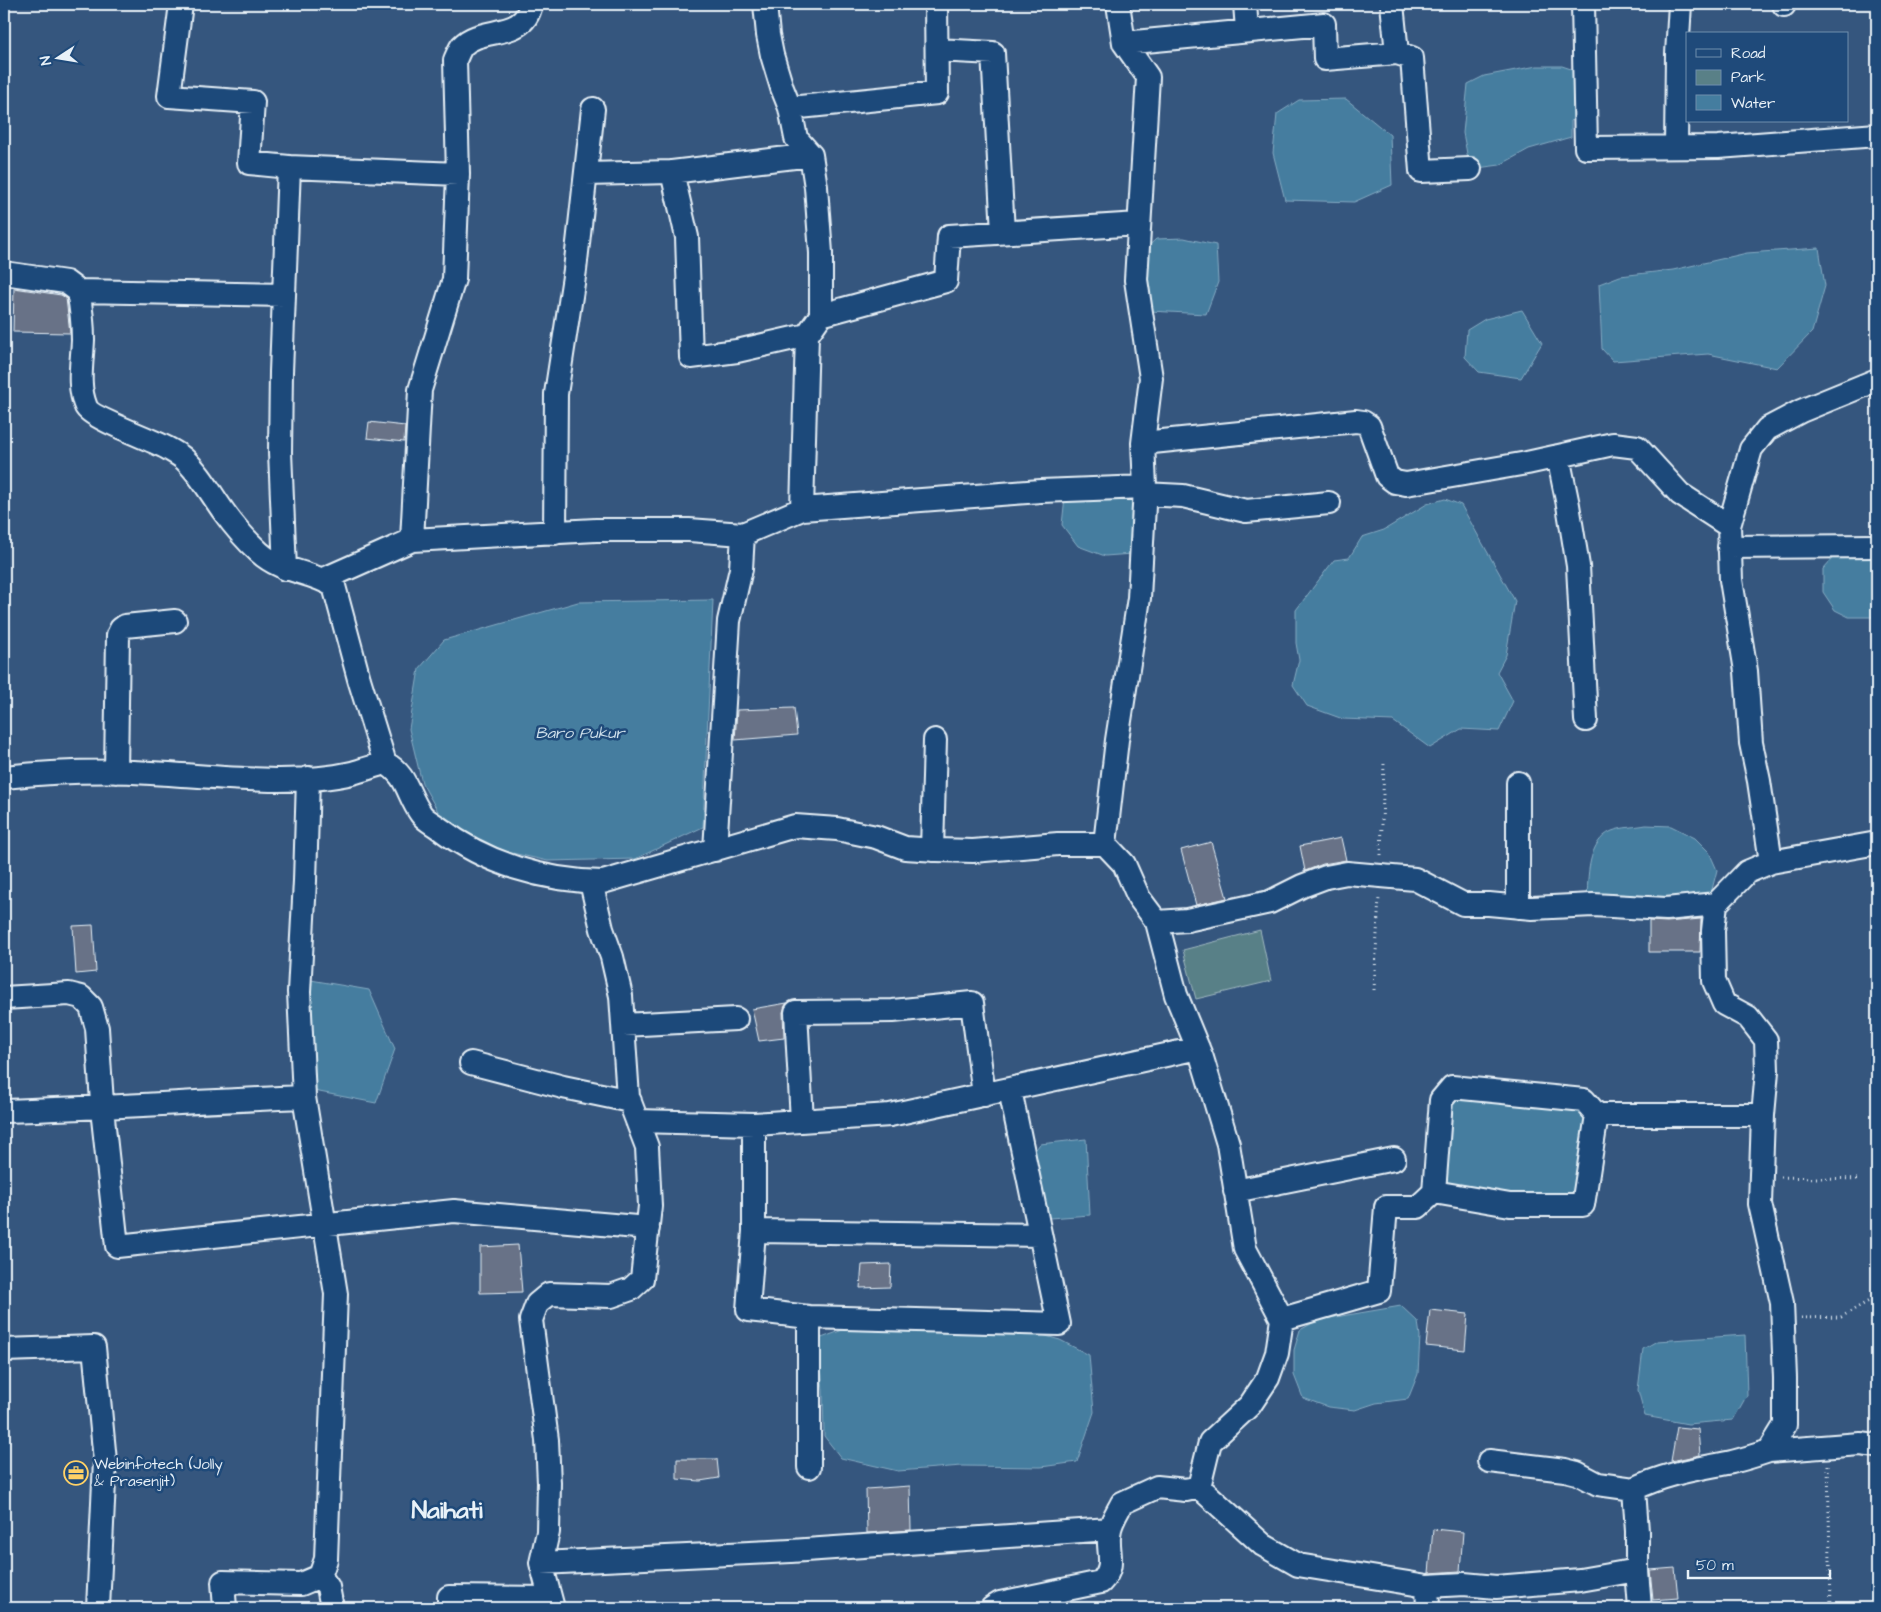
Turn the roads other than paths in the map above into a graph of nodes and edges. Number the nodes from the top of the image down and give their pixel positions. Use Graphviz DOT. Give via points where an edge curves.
graph roads {
  1 [pos="181,4"];
  2 [pos="531,4"];
  3 [pos="766,4"];
  4 [pos="936,4"];
  5 [pos="1118,4"];
  6 [pos="1245,4"];
  7 [pos="1392,4"];
  8 [pos="1584,4"];
  9 [pos="1680,4"];
  10 [pos="1247,30"];
  11 [pos="1124,43"];
  12 [pos="937,50"];
  13 [pos="1397,53"];
  14 [pos="790,108"];
  15 [pos="593,109"];
  16 [pos="1877,134"];
  17 [pos="1676,147"];
  18 [pos="811,155"];
  19 [pos="289,167"];
  20 [pos="1470,169"];
  21 [pos="672,172"];
  22 [pos="458,174"];
  23 [pos="586,174"];
  24 [pos="1139,224"];
  25 [pos="1003,232"];
  26 [pos="4,273"];
  27 [pos="78,291"];
  28 [pos="284,295"];
  29 [pos="821,315"];
  30 [pos="807,334"];
  31 [pos="1877,380"];
  32 [pos="1143,443"];
  33 [pos="1558,456"];
  34 [pos="1144,490"];
  35 [pos="1329,503"];
  36 [pos="802,509"];
  37 [pos="554,533"];
  38 [pos="743,534"];
  39 [pos="1729,537"];
  40 [pos="412,540"];
  41 [pos="1877,546"];
  42 [pos="285,569"];
  43 [pos="324,579"];
  44 [pos="175,621"];
  45 [pos="1586,720"];
  46 [pos="935,740"];
  47 [pos="384,762"];
  48 [pos="116,772"];
  49 [pos="4,777"];
  50 [pos="308,778"];
  51 [pos="1518,783"];
  52 [pos="1877,843"];
  53 [pos="1105,844"];
  54 [pos="715,850"];
  55 [pos="932,850"];
  56 [pos="1771,862"];
  57 [pos="591,882"];
  58 [pos="1716,904"];
  59 [pos="1518,907"];
  60 [pos="1157,922"];
  61 [pos="4,998"];
  62 [pos="736,1019"];
  63 [pos="623,1025"];
  64 [pos="1198,1048"];
  65 [pos="471,1063"];
  66 [pos="1010,1090"];
  67 [pos="984,1095"];
  68 [pos="304,1097"];
  69 [pos="103,1108"];
  70 [pos="4,1111"];
  71 [pos="634,1111"];
  72 [pos="1597,1115"];
  73 [pos="1763,1115"];
  74 [pos="802,1121"];
  75 [pos="754,1124"];
  76 [pos="1394,1159"];
  77 [pos="1235,1191"];
  78 [pos="1434,1192"];
  79 [pos="325,1224"];
  80 [pos="648,1228"];
  81 [pos="754,1231"];
  82 [pos="1040,1235"];
  83 [pos="810,1317"];
  84 [pos="1282,1319"];
  85 [pos="4,1350"];
  86 [pos="1877,1446"];
  87 [pos="1769,1451"];
  88 [pos="1489,1461"];
  89 [pos="809,1467"];
  90 [pos="1199,1487"];
  91 [pos="1634,1489"];
  92 [pos="1110,1529"];
  93 [pos="541,1563"];
  94 [pos="1636,1570"];
  95 [pos="320,1576"];
  96 [pos="1428,1586"];
  97 [pos="552,1603"];
  98 [pos="98,1608"];
  99 [pos="224,1608"];
  100 [pos="332,1608"];
  101 [pos="449,1608"];
  102 [pos="992,1608"];
  103 [pos="1428,1608"];
  104 [pos="1640,1608"];
  1 -- 19 [label="street" via="169,96 253,102 249,163"];
  2 -- 22 [label="street" via="522,21 509,30 478,36 462,46 455,60"];
  3 -- 14 [label="street" via="772,54"];
  4 -- 12 [label="street"];
  5 -- 11 [label="street"];
  6 -- 10 [label="street"];
  7 -- 13 [label="street"];
  8 -- 17 [label="street" via="1586,148"];
  9 -- 17 [label="street"];
  10 -- 11 [label="street"];
  10 -- 13 [label="street" via="1324,24 1325,59"];
  11 -- 24 [label="street" via="1148,77"];
  12 -- 14 [label="street" via="937,93"];
  12 -- 25 [label="street" via="993,53"];
  13 -- 20 [label="street" via="1412,58 1421,170"];
  14 -- 18 [label="street" via="796,138"];
  15 -- 23 [label="street"];
  16 -- 17 [label="street" via="1718,147"];
  18 -- 21 [label="street"];
  18 -- 29 [label="street" via="821,253"];
  19 -- 22 [label="street"];
  19 -- 28 [label="street"];
  21 -- 23 [label="street"];
  21 -- 30 [label="street" via="687,237 691,357 737,351"];
  22 -- 40 [label="street" via="454,279 420,390"];
  23 -- 37 [label="street" via="576,270 556,394"];
  24 -- 25 [label="street"];
  24 -- 32 [label="street" via="1136,280 1151,378"];
  25 -- 29 [label="street" via="949,236 946,281"];
  26 -- 27 [label="street" via="66,282"];
  27 -- 28 [label="street"];
  27 -- 42 [label="street" via="83,338 80,391 87,410 182,457 243,535 261,554"];
  28 -- 42 [label="street" via="280,452"];
  29 -- 30 [label="street"];
  30 -- 36 [label="street"];
  31 -- 39 [label="street" via="1801,411 1767,430 1751,449"];
  32 -- 33 [label="street" via="1363,422 1369,426 1388,476 1395,482 1406,484"];
  32 -- 34 [label="street"];
  33 -- 39 [label="street" via="1613,444 1637,447 1680,494"];
  33 -- 45 [label="street" via="1578,566"];
  34 -- 35 [label="street" via="1246,511"];
  34 -- 36 [label="street" via="1042,491"];
  34 -- 53 [label="street" via="1139,598"];
  36 -- 38 [label="street"];
  37 -- 38 [label="street" via="689,530"];
  37 -- 40 [label="street"];
  38 -- 54 [label="street" via="741,569 729,621"];
  39 -- 41 [label="street"];
  39 -- 56 [label="street" via="1731,580 1746,671 1750,743"];
  40 -- 43 [label="street"];
  42 -- 43 [label="street"];
  43 -- 47 [label="street" via="334,586 337,594"];
  44 -- 48 [label="street" via="120,629"];
  46 -- 55 [label="street"];
  47 -- 50 [label="street" via="351,773"];
  47 -- 57 [label="street" via="395,768 422,815 454,840 497,862 530,872"];
  48 -- 49 [label="street" via="52,772"];
  48 -- 50 [label="street" via="267,780"];
  50 -- 68 [label="street" via="299,992"];
  51 -- 59 [label="street"];
  52 -- 56 [label="street"];
  53 -- 55 [label="street"];
  53 -- 60 [label="street" via="1124,864 1139,898"];
  54 -- 55 [label="street" via="795,826 837,829 876,837 905,848"];
  54 -- 57 [label="street" via="603,882"];
  56 -- 58 [label="street" via="1747,872"];
  57 -- 63 [label="street" via="621,996"];
  58 -- 59 [label="street" via="1666,909"];
  58 -- 73 [label="street" via="1714,982 1724,1004 1748,1017 1766,1040"];
  59 -- 60 [label="street" via="1463,904 1415,879 1347,873 1302,886 1270,902 1187,920"];
  60 -- 64 [label="street" via="1176,995"];
  61 -- 69 [label="street" via="69,994 81,997 91,1007 97,1028"];
  62 -- 63 [label="street"];
  63 -- 71 [label="street" via="628,1097"];
  64 -- 66 [label="street"];
  64 -- 77 [label="street" via="1228,1144"];
  65 -- 71 [label="street" via="563,1087"];
  66 -- 67 [label="street"];
  66 -- 82 [label="street"];
  67 -- 74 [label="street" via="890,1115"];
  67 -- 74 [label="street" via="972,1003 893,1011 796,1012"];
  68 -- 69 [label="street"];
  68 -- 79 [label="street"];
  69 -- 70 [label="street"];
  69 -- 79 [label="street" via="117,1246"];
  71 -- 75 [label="street"];
  71 -- 80 [label="street" via="647,1147"];
  72 -- 73 [label="street"];
  72 -- 78 [label="street" via="1583,1204 1510,1205"];
  72 -- 78 [label="street" via="1584,1100 1452,1087 1441,1100"];
  73 -- 87 [label="street" via="1760,1204 1782,1303 1785,1425"];
  74 -- 75 [label="street"];
  75 -- 81 [label="street"];
  76 -- 77 [label="street"];
  77 -- 84 [label="street" via="1244,1249"];
  78 -- 84 [label="street" via="1418,1207 1386,1207 1379,1290"];
  79 -- 80 [label="street" via="454,1211"];
  79 -- 95 [label="street" via="336,1294 326,1559"];
  80 -- 93 [label="street" via="642,1279 631,1289 611,1296 549,1294 537,1304 531,1320 547,1440 549,1483 548,1532"];
  81 -- 82 [label="street"];
  81 -- 83 [label="street" via="748,1310"];
  82 -- 83 [label="street" via="1059,1324"];
  83 -- 89 [label="street"];
  84 -- 90 [label="street" via="1277,1353 1268,1378 1250,1405 1210,1442"];
  85 -- 98 [label="street" via="94,1347 105,1461"];
  86 -- 87 [label="street" via="1860,1444"];
  87 -- 91 [label="street" via="1691,1468"];
  88 -- 91 [label="street" via="1577,1473 1598,1484"];
  90 -- 92 [label="street" via="1186,1490 1157,1487 1122,1503"];
  90 -- 96 [label="street" via="1263,1545 1298,1565"];
  91 -- 94 [label="street"];
  92 -- 93 [label="street" via="791,1551"];
  92 -- 102 [label="street" via="1111,1563 1108,1575 1101,1582 1000,1602"];
  93 -- 97 [label="street"];
  94 -- 96 [label="street" via="1580,1580 1496,1587 1464,1584"];
  94 -- 104 [label="street"];
  95 -- 99 [label="street" via="301,1584 223,1582"];
  95 -- 100 [label="street" via="328,1587"];
  96 -- 103 [label="street"];
  97 -- 101 [label="street" via="449,1597"];
}
